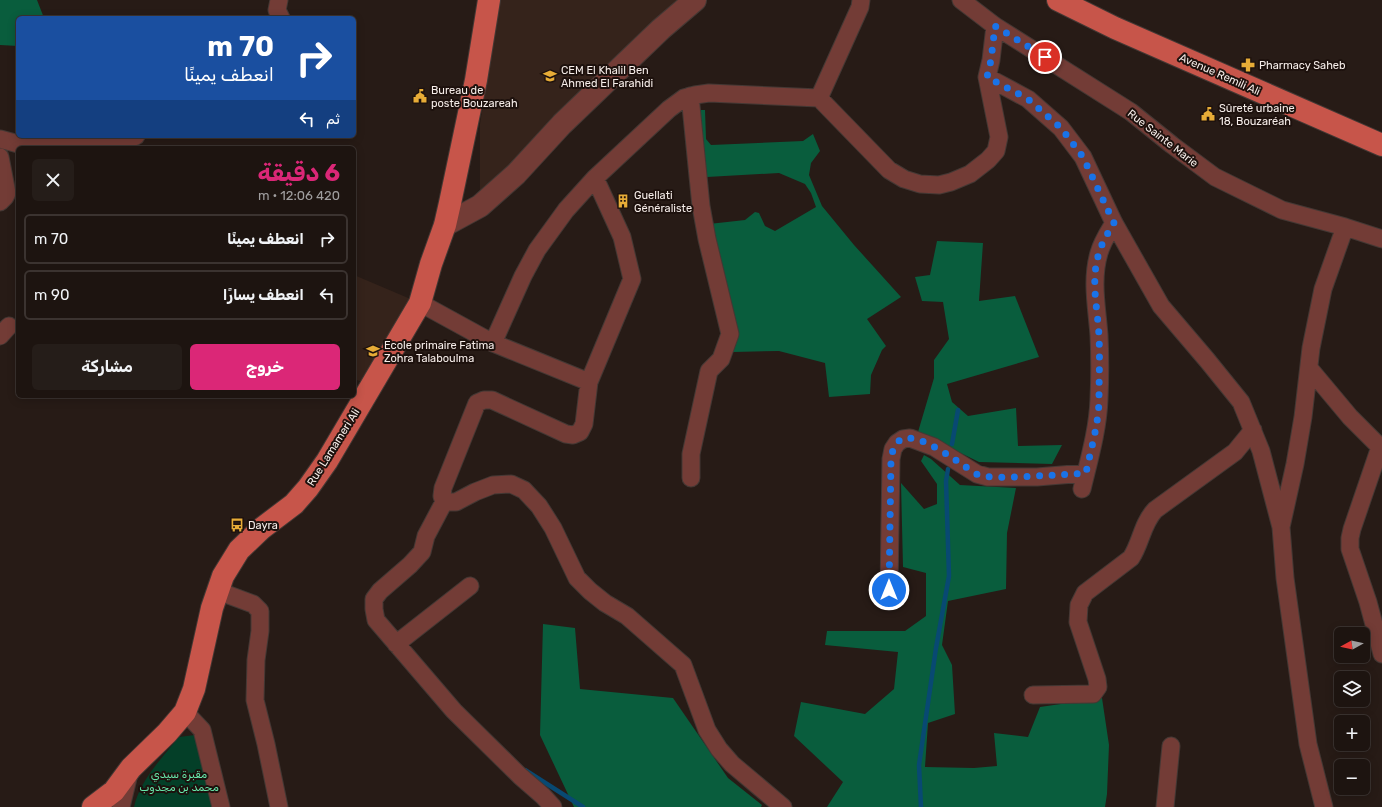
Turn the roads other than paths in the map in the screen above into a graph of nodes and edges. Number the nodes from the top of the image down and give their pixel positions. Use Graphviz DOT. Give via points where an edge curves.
graph roads {
  1 [pos="279,0"];
  2 [pos="489,0"];
  3 [pos="695,0"];
  4 [pos="861,0"];
  5 [pos="961,0"];
  6 [pos="1058,0"];
  7 [pos="280,16"];
  8 [pos="995,26"];
  9 [pos="987,77"];
  10 [pos="690,96"];
  11 [pos="819,98"];
  12 [pos="131,138"];
  13 [pos="0,139"];
  14 [pos="22,145"];
  15 [pos="1382,145"];
  16 [pos="0,150"];
  17 [pos="0,157"];
  18 [pos="595,178"];
  19 [pos="0,202"];
  20 [pos="1114,223"];
  21 [pos="445,225"];
  22 [pos="1345,227"];
  23 [pos="1382,239"];
  24 [pos="420,302"];
  25 [pos="493,343"];
  26 [pos="1309,368"];
  27 [pos="589,382"];
  28 [pos="1253,430"];
  29 [pos="1381,448"];
  30 [pos="691,478"];
  31 [pos="444,502"];
  32 [pos="1281,526"];
  33 [pos="470,586"];
  34 [pos="218,590"];
  35 [pos="889,590"];
  36 [pos="396,644"];
  37 [pos="1382,654"];
  38 [pos="1033,695"];
  39 [pos="185,712"];
  40 [pos="1172,746"];
  41 [pos="131,768"];
  42 [pos="93,807"];
  43 [pos="121,807"];
  44 [pos="221,807"];
  45 [pos="279,807"];
  46 [pos="553,807"];
  47 [pos="783,807"];
  48 [pos="1165,807"];
  49 [pos="1324,807"];
  1 -- 7 [label="street" via="277,10"];
  2 -- 21 [label="main road, Rue Lamameri Ali" via="476,80"];
  3 -- 21 [label="street" via="562,124 516,174 480,206"];
  4 -- 11 [label="street"];
  5 -- 8 [label="street, Rue Sainte Marie"];
  6 -- 15 [label="main road, Avenue Remili Ali" via="1115,28"];
  8 -- 9 [label="street"];
  8 -- 22 [label="street, Rue Sainte Marie" via="1131,112 1215,178 1282,210"];
  9 -- 11 [label="street" via="999,137 996,150 970,174 939,185 920,184 904,179 889,170"];
  9 -- 20 [label="street" via="1028,99 1061,128 1083,157"];
  10 -- 11 [label="street" via="709,93"];
  10 -- 18 [label="street" via="668,109"];
  10 -- 30 [label="street" via="701,206 730,334 721,359 709,371 691,454"];
  12 -- 14 [label="street"];
  13 -- 14 [label="street"];
  14 -- 16 [label="street"];
  17 -- 19 [label="street" via="7,193"];
  18 -- 25 [label="street" via="566,210 537,250"];
  18 -- 27 [label="street" via="622,237 632,279"];
  20 -- 28 [label="street" via="1161,306 1241,402"];
  20 -- 35 [label="street" via="1103,242 1096,268 1095,295 1099,336 1098,420 1084,481 1037,476 988,477 977,474 934,446 910,438 900,440 893,449 891,459"];
  21 -- 24 [label="main road, Rue Lamameri Ali"];
  22 -- 23 [label="street, Rue Sainte Marie"];
  22 -- 26 [label="street" via="1323,289"];
  24 -- 25 [label="street"];
  24 -- 34 [label="main road, Rue Lamameri Ali" via="327,461 294,504 239,550 223,576"];
  25 -- 27 [label="street"];
  26 -- 29 [label="street" via="1350,417"];
  26 -- 32 [label="street" via="1303,417"];
  27 -- 31 [label="street" via="584,424 580,432 573,435 492,400 477,403 443,488"];
  28 -- 32 [label="street"];
  28 -- 38 [label="street" via="1235,452 1154,510 1131,558 1085,593 1079,605 1078,622 1097,678 1098,687 1093,694"];
  29 -- 37 [label="street" via="1352,529 1350,550"];
  31 -- 36 [label="street" via="426,536 422,552 374,599 376,620"];
  31 -- 47 [label="street" via="456,502 493,484 511,484 524,490 539,506 553,528 577,578 590,591 627,616 683,665 707,730 719,750"];
  32 -- 49 [label="street" via="1285,578 1307,736"];
  33 -- 36 [label="street"];
  34 -- 39 [label="main road, Rue Lamameri Ali" via="194,688"];
  34 -- 45 [label="street" via="253,604 260,611 255,700"];
  36 -- 46 [label="street" via="454,711"];
  39 -- 41 [label="main road"];
  39 -- 44 [label="street" via="202,730"];
  40 -- 48 [label="street"];
  41 -- 42 [label="main road" via="114,791"];
  41 -- 43 [label="street"];
}
